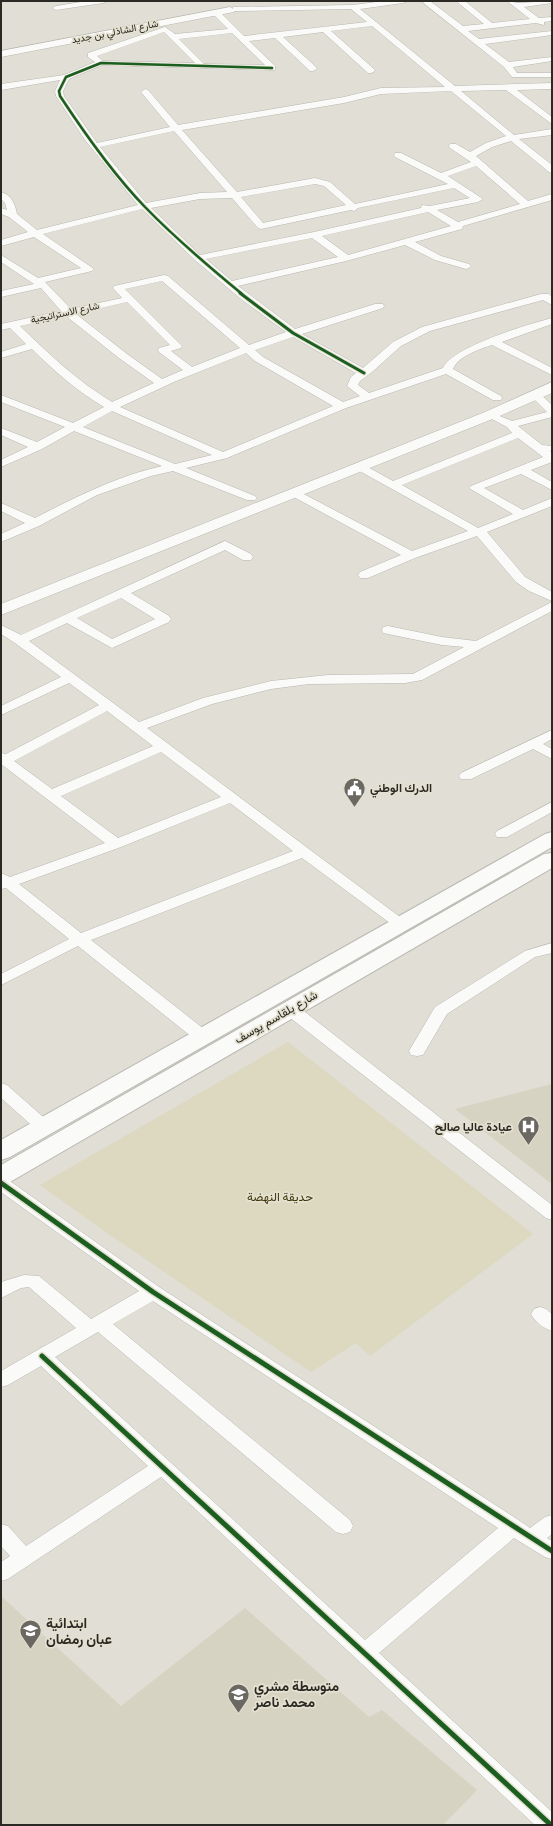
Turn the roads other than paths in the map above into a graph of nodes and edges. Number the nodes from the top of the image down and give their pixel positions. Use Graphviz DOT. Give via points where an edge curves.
graph roads {
  1 [pos="103,1"];
  2 [pos="403,1"];
  3 [pos="425,1"];
  4 [pos="460,1"];
  5 [pos="552,1"];
  6 [pos="514,3"];
  7 [pos="284,4"];
  8 [pos="230,6"];
  9 [pos="353,7"];
  10 [pos="56,8"];
  11 [pos="552,19"];
  12 [pos="538,20"];
  13 [pos="373,24"];
  14 [pos="491,26"];
  15 [pos="324,29"];
  16 [pos="461,29"];
  17 [pos="234,31"];
  18 [pos="312,31"];
  19 [pos="552,32"];
  20 [pos="277,35"];
  21 [pos="174,37"];
  22 [pos="242,39"];
  23 [pos="477,42"];
  24 [pos="1,49"];
  25 [pos="1,54"];
  26 [pos="552,59"];
  27 [pos="101,63"];
  28 [pos="507,65"];
  29 [pos="202,66"];
  30 [pos="313,69"];
  31 [pos="371,71"];
  32 [pos="552,75"];
  33 [pos="66,77"];
  34 [pos="552,86"];
  35 [pos="1,87"];
  36 [pos="508,87"];
  37 [pos="451,88"];
  38 [pos="145,92"];
  39 [pos="552,121"];
  40 [pos="176,128"];
  41 [pos="552,132"];
  42 [pos="512,138"];
  43 [pos="95,146"];
  44 [pos="453,146"];
  45 [pos="398,155"];
  46 [pos="473,160"];
  47 [pos="552,170"];
  48 [pos="441,176"];
  49 [pos="456,185"];
  50 [pos="1,195"];
  51 [pos="235,195"];
  52 [pos="407,196"];
  53 [pos="552,197"];
  54 [pos="527,205"];
  55 [pos="144,206"];
  56 [pos="354,208"];
  57 [pos="429,209"];
  58 [pos="1,211"];
  59 [pos="12,214"];
  60 [pos="458,225"];
  61 [pos="261,226"];
  62 [pos="36,234"];
  63 [pos="314,235"];
  64 [pos="405,241"];
  65 [pos="1,243"];
  66 [pos="268,244"];
  67 [pos="1,258"];
  68 [pos="198,258"];
  69 [pos="346,258"];
  70 [pos="466,266"];
  71 [pos="40,283"];
  72 [pos="230,285"];
  73 [pos="1,294"];
  74 [pos="550,297"];
  75 [pos="129,299"];
  76 [pos="379,306"];
  77 [pos="68,312"];
  78 [pos="552,321"];
  79 [pos="12,324"];
  80 [pos="1,327"];
  81 [pos="294,333"];
  82 [pos="493,341"];
  83 [pos="34,345"];
  84 [pos="248,348"];
  85 [pos="1,355"];
  86 [pos="190,370"];
  87 [pos="447,370"];
  88 [pos="552,372"];
  89 [pos="364,373"];
  90 [pos="552,375"];
  91 [pos="161,383"];
  92 [pos="552,387"];
  93 [pos="534,394"];
  94 [pos="368,397"];
  95 [pos="1,398"];
  96 [pos="497,398"];
  97 [pos="342,406"];
  98 [pos="112,407"];
  99 [pos="552,411"];
  100 [pos="552,414"];
  101 [pos="490,415"];
  102 [pos="511,425"];
  103 [pos="74,427"];
  104 [pos="1,431"];
  105 [pos="519,434"];
  106 [pos="38,447"];
  107 [pos="552,455"];
  108 [pos="222,456"];
  109 [pos="1,464"];
  110 [pos="175,467"];
  111 [pos="360,468"];
  112 [pos="522,470"];
  113 [pos="393,486"];
  114 [pos="552,487"];
  115 [pos="294,493"];
  116 [pos="252,498"];
  117 [pos="552,502"];
  118 [pos="1,507"];
  119 [pos="522,514"];
  120 [pos="35,523"];
  121 [pos="478,532"];
  122 [pos="1,538"];
  123 [pos="411,555"];
  124 [pos="247,557"];
  125 [pos="364,575"];
  126 [pos="121,593"];
  127 [pos="1,597"];
  128 [pos="552,597"];
  129 [pos="552,606"];
  130 [pos="1,610"];
  131 [pos="68,618"];
  132 [pos="1,629"];
  133 [pos="388,630"];
  134 [pos="20,640"];
  135 [pos="478,645"];
  136 [pos="70,677"];
  137 [pos="107,706"];
  138 [pos="1,710"];
  139 [pos="136,728"];
  140 [pos="552,734"];
  141 [pos="533,744"];
  142 [pos="162,747"];
  143 [pos="552,755"];
  144 [pos="3,759"];
  145 [pos="466,776"];
  146 [pos="51,795"];
  147 [pos="231,798"];
  148 [pos="552,806"];
  149 [pos="502,834"];
  150 [pos="552,838"];
  151 [pos="116,844"];
  152 [pos="304,852"];
  153 [pos="552,859"];
  154 [pos="3,881"];
  155 [pos="399,922"];
  156 [pos="80,939"];
  157 [pos="552,948"];
  158 [pos="1,980"];
  159 [pos="290,1009"];
  160 [pos="203,1037"];
  161 [pos="417,1051"];
  162 [pos="1,1089"];
  163 [pos="44,1127"];
  164 [pos="1,1151"];
  165 [pos="1,1176"];
  166 [pos="1,1183"];
  167 [pos="552,1214"];
  168 [pos="1,1291"];
  169 [pos="152,1292"];
  170 [pos="94,1326"];
  171 [pos="42,1356"];
  172 [pos="1,1380"];
  173 [pos="161,1467"];
  174 [pos="552,1523"];
  175 [pos="343,1526"];
  176 [pos="512,1527"];
  177 [pos="1,1532"];
  178 [pos="531,1538"];
  179 [pos="552,1551"];
  180 [pos="24,1558"];
  181 [pos="1,1573"];
  182 [pos="364,1653"];
  183 [pos="551,1825"];
  1 -- 10 [label="street"];
  2 -- 9 [label="street"];
  3 -- 16 [label="street"];
  4 -- 14 [label="street"];
  5 -- 6 [label="street"];
  6 -- 12 [label="street"];
  7 -- 8 [label="street" via="266,8"];
  7 -- 9 [label="street"];
  7 -- 18 [label="street"];
  8 -- 17 [label="street"];
  8 -- 24 [label="street, شارع الشاذلي بن جديد"];
  8 -- 25 [label="street, شارع الشاذلي بن جديد"];
  9 -- 13 [label="street"];
  11 -- 12 [label="street"];
  12 -- 14 [label="street"];
  12 -- 19 [label="street"];
  13 -- 15 [label="street"];
  13 -- 37 [label="street"];
  14 -- 16 [label="street"];
  15 -- 18 [label="street"];
  15 -- 31 [label="street"];
  16 -- 23 [label="street"];
  17 -- 21 [label="street"];
  17 -- 22 [label="street"];
  18 -- 20 [label="street"];
  19 -- 23 [label="street"];
  20 -- 22 [label="street"];
  20 -- 30 [label="street"];
  21 -- 27 [label="street" via="165,29 92,55"];
  21 -- 29 [label="street"];
  22 -- 29 [label="street" via="272,68"];
  23 -- 28 [label="street"];
  26 -- 28 [label="street"];
  27 -- 29 [label="street"];
  27 -- 33 [label="street"];
  28 -- 32 [label="street" via="515,75"];
  33 -- 35 [label="street"];
  33 -- 43 [label="street" via="60,96"];
  34 -- 36 [label="street"];
  36 -- 37 [label="street"];
  36 -- 39 [label="street"];
  37 -- 40 [label="street" via="381,91 344,100"];
  37 -- 42 [label="street"];
  38 -- 40 [label="street"];
  40 -- 43 [label="street"];
  40 -- 51 [label="street"];
  41 -- 42 [label="street"];
  42 -- 46 [label="street" via="484,146"];
  42 -- 47 [label="street"];
  43 -- 55 [label="street"];
  44 -- 46 [label="street"];
  45 -- 48 [label="street"];
  46 -- 48 [label="street"];
  46 -- 54 [label="street"];
  48 -- 49 [label="street"];
  49 -- 52 [label="street"];
  49 -- 57 [label="street" via="478,199"];
  50 -- 59 [label="street" via="11,205"];
  51 -- 55 [label="street" via="200,196"];
  51 -- 56 [label="street" via="316,181 327,184"];
  51 -- 61 [label="street"];
  52 -- 56 [label="street"];
  52 -- 57 [label="street"];
  53 -- 54 [label="street"];
  54 -- 60 [label="street"];
  55 -- 62 [label="street"];
  55 -- 68 [label="street"];
  56 -- 61 [label="street"];
  57 -- 60 [label="street"];
  57 -- 63 [label="street"];
  58 -- 59 [label="street"];
  59 -- 62 [label="street"];
  60 -- 64 [label="street" via="459,227"];
  61 -- 66 [label="street"];
  62 -- 65 [label="street"];
  62 -- 71 [label="street" via="89,269"];
  63 -- 66 [label="street"];
  63 -- 69 [label="street"];
  64 -- 69 [label="street"];
  64 -- 70 [label="street" via="438,258"];
  66 -- 68 [label="street"];
  67 -- 71 [label="street"];
  68 -- 72 [label="street"];
  69 -- 72 [label="street"];
  71 -- 73 [label="street"];
  71 -- 77 [label="street"];
  72 -- 81 [label="street"];
  74 -- 89 [label="street" via="426,329 397,344"];
  75 -- 77 [label="street, شارع الاستراتيجية"];
  75 -- 84 [label="street" via="118,288 164,278"];
  75 -- 86 [label="street" via="177,346 163,350"];
  76 -- 81 [label="street"];
  77 -- 79 [label="street, شارع الاستراتيجية"];
  77 -- 91 [label="street"];
  78 -- 82 [label="street"];
  79 -- 80 [label="street, شارع الاستراتيجية"];
  79 -- 83 [label="street"];
  81 -- 84 [label="street"];
  81 -- 89 [label="street"];
  82 -- 87 [label="street" via="454,358"];
  82 -- 88 [label="street"];
  83 -- 85 [label="street"];
  83 -- 98 [label="street" via="58,369"];
  84 -- 86 [label="street"];
  84 -- 97 [label="street" via="259,359"];
  86 -- 91 [label="street"];
  87 -- 94 [label="street"];
  87 -- 96 [label="street"];
  89 -- 94 [label="street" via="354,379 352,386"];
  90 -- 96 [label="street"];
  91 -- 98 [label="street"];
  92 -- 93 [label="street"];
  93 -- 99 [label="street"];
  93 -- 101 [label="street"];
  94 -- 97 [label="street"];
  95 -- 103 [label="street"];
  96 -- 116 [label="street"];
  97 -- 108 [label="street"];
  98 -- 103 [label="street"];
  98 -- 108 [label="street"];
  100 -- 102 [label="street"];
  101 -- 102 [label="street"];
  101 -- 111 [label="street"];
  102 -- 105 [label="street"];
  103 -- 106 [label="street"];
  103 -- 110 [label="street"];
  104 -- 106 [label="street"];
  105 -- 107 [label="street"];
  105 -- 113 [label="street"];
  106 -- 109 [label="street"];
  107 -- 112 [label="street"];
  108 -- 110 [label="street"];
  110 -- 116 [label="street"];
  110 -- 120 [label="street" via="93,493"];
  111 -- 113 [label="street"];
  111 -- 115 [label="street"];
  112 -- 114 [label="street"];
  112 -- 119 [label="street" via="475,488"];
  113 -- 121 [label="street"];
  115 -- 123 [label="street"];
  115 -- 130 [label="street"];
  116 -- 127 [label="street"];
  117 -- 119 [label="street"];
  118 -- 120 [label="street"];
  119 -- 121 [label="street"];
  120 -- 122 [label="street"];
  121 -- 123 [label="street"];
  121 -- 128 [label="street" via="492,544 517,576"];
  123 -- 125 [label="street"];
  124 -- 126 [label="street" via="225,545"];
  126 -- 131 [label="street"];
  126 -- 131 [label="street" via="165,619 112,644"];
  129 -- 135 [label="street"];
  131 -- 134 [label="street"];
  132 -- 134 [label="street"];
  133 -- 135 [label="street"];
  134 -- 136 [label="street"];
  135 -- 139 [label="street" via="417,677 323,679 253,688 173,713"];
  136 -- 137 [label="street"];
  136 -- 138 [label="street"];
  137 -- 139 [label="street"];
  137 -- 144 [label="street"];
  139 -- 142 [label="street"];
  140 -- 141 [label="street"];
  141 -- 143 [label="street"];
  141 -- 145 [label="street"];
  142 -- 146 [label="street"];
  142 -- 147 [label="street"];
  144 -- 146 [label="street"];
  146 -- 151 [label="street"];
  147 -- 151 [label="street"];
  147 -- 152 [label="street"];
  148 -- 149 [label="street"];
  150 -- 155 [label="main road, شارع بلقاسم يوسف"];
  151 -- 154 [label="street"];
  152 -- 155 [label="street"];
  152 -- 156 [label="street"];
  153 -- 159 [label="main road, شارع بلقاسم يوسف"];
  154 -- 156 [label="street"];
  155 -- 160 [label="main road, شارع بلقاسم يوسف"];
  156 -- 158 [label="street"];
  156 -- 160 [label="street"];
  157 -- 161 [label="street" via="530,954 441,1011"];
  159 -- 165 [label="main road, شارع بلقاسم يوسف"];
  159 -- 167 [label="street"];
  160 -- 163 [label="main road, شارع بلقاسم يوسف"];
  162 -- 163 [label="street"];
  163 -- 164 [label="main road, شارع بلقاسم يوسف"];
  166 -- 169 [label="street"];
  168 -- 170 [label="street" via="12,1284 25,1280 33,1281"];
  169 -- 170 [label="street"];
  169 -- 176 [label="street"];
  170 -- 171 [label="street"];
  170 -- 175 [label="street"];
  171 -- 172 [label="street"];
  171 -- 173 [label="street"];
  173 -- 180 [label="street"];
  173 -- 182 [label="street"];
  174 -- 178 [label="street"];
  176 -- 178 [label="street"];
  176 -- 182 [label="street"];
  177 -- 180 [label="street"];
  178 -- 179 [label="street"];
  180 -- 181 [label="street"];
  182 -- 183 [label="street"];
}
